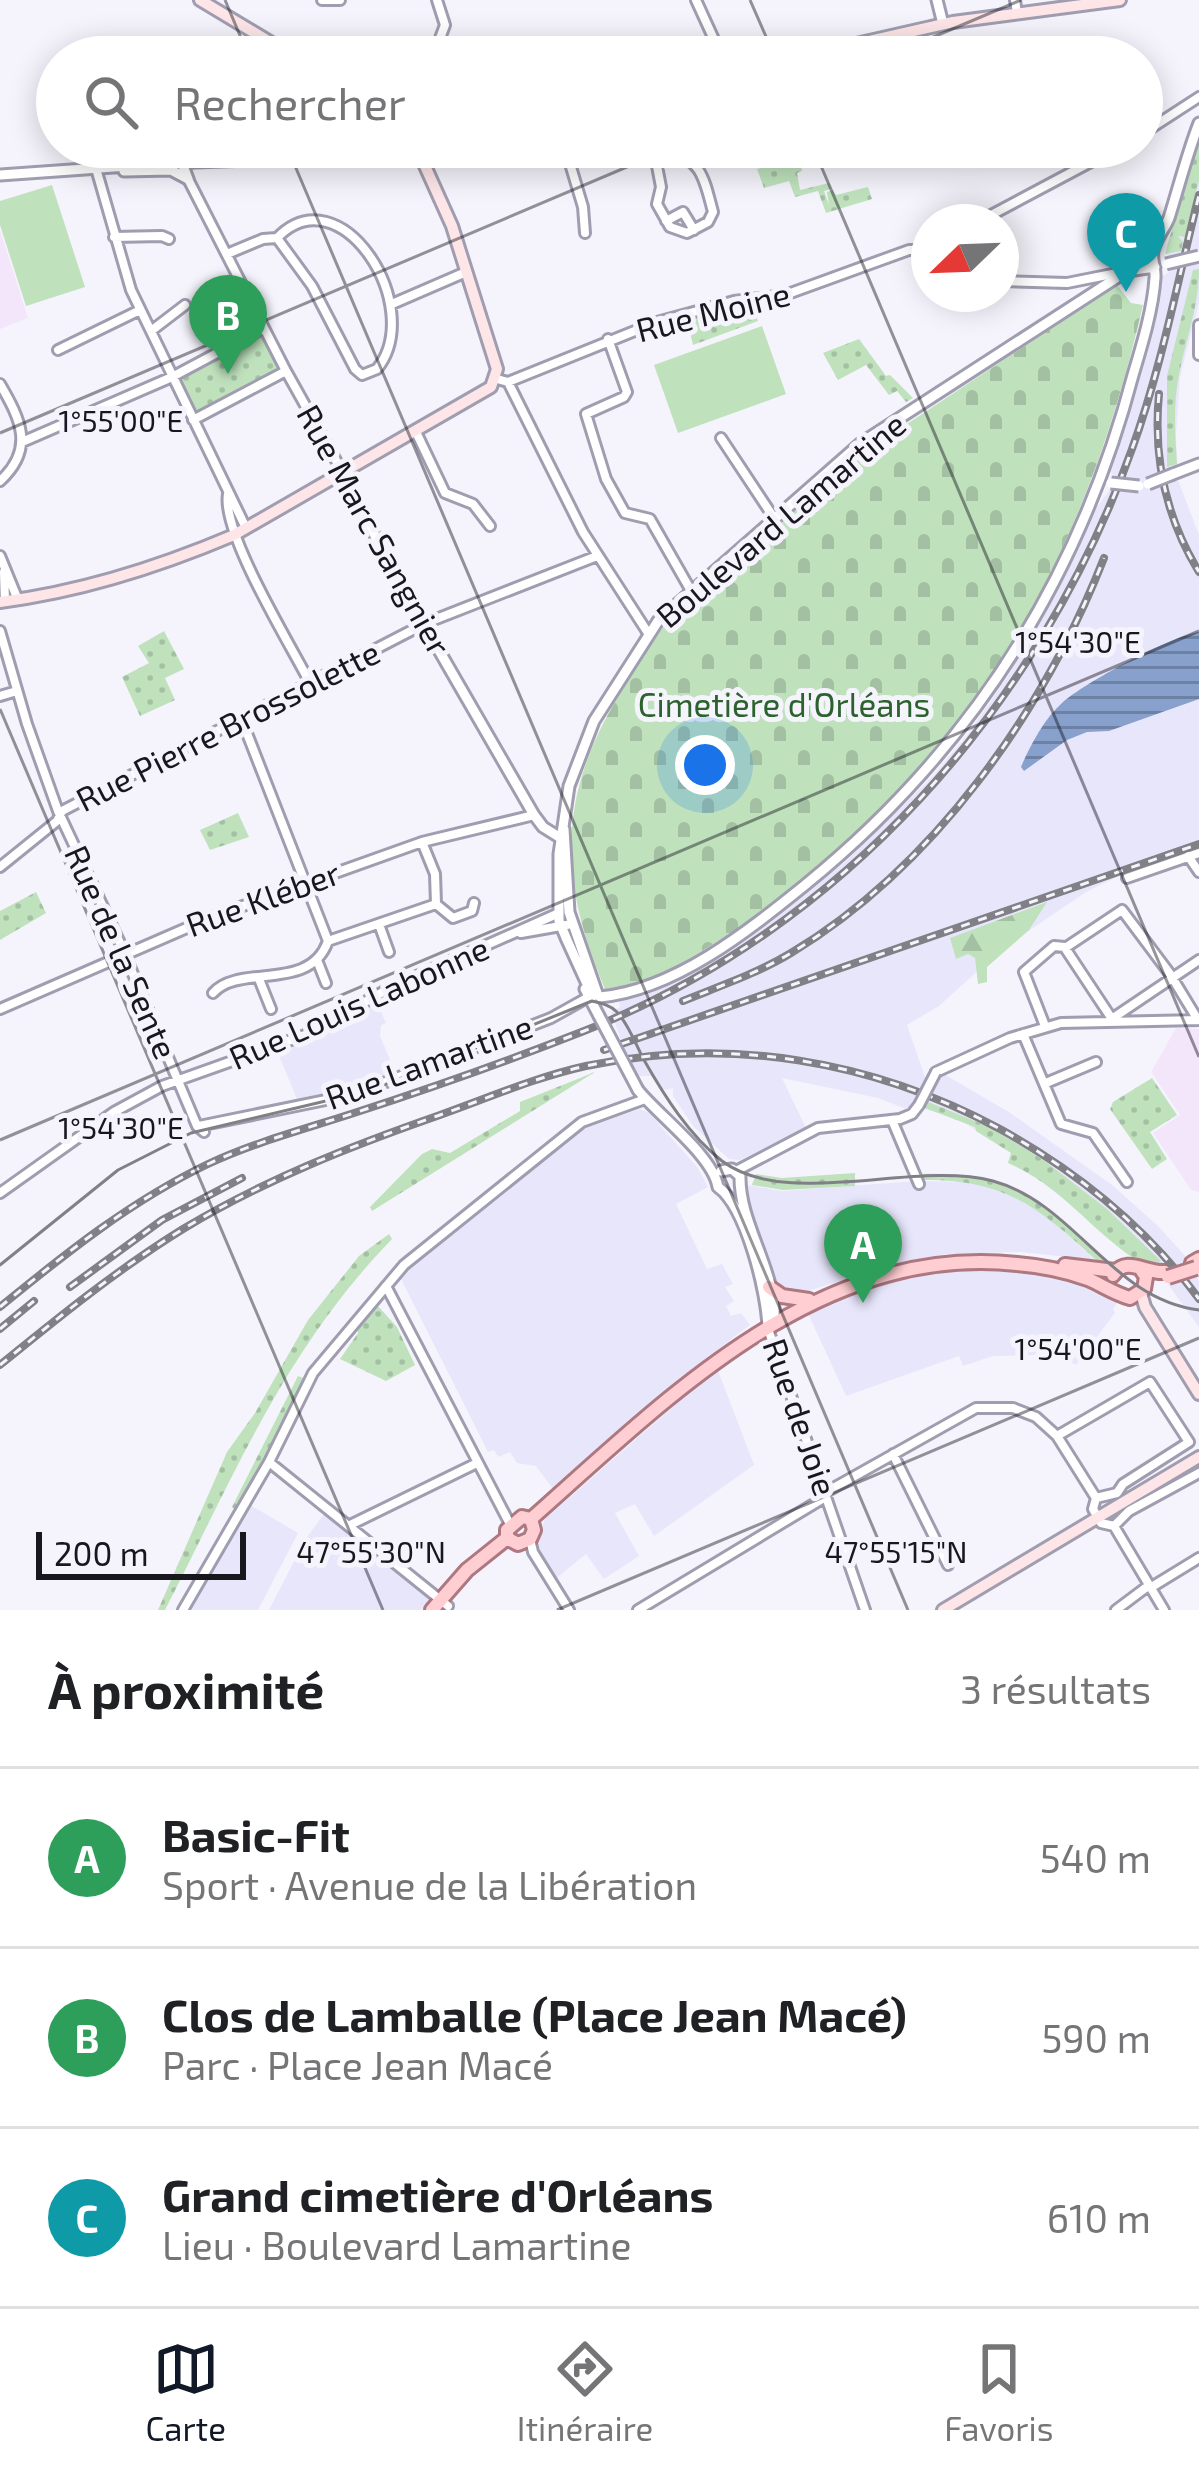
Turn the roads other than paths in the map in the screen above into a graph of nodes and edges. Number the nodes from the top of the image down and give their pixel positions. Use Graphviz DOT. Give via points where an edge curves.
graph roads {
  1 [pos="200,0"];
  2 [pos="322,0"];
  3 [pos="340,0"];
  4 [pos="437,0"];
  5 [pos="696,0"];
  6 [pos="937,0"];
  7 [pos="1120,0"];
  8 [pos="1016,6"];
  9 [pos="944,24"];
  10 [pos="261,36"];
  11 [pos="441,36"];
  12 [pos="712,36"];
  13 [pos="892,36"];
  14 [pos="1199,97"];
  15 [pos="1163,120"];
  16 [pos="1199,123"];
  17 [pos="114,168"];
  18 [pos="184,168"];
  19 [pos="429,168"];
  20 [pos="572,168"];
  21 [pos="657,168"];
  22 [pos="697,168"];
  23 [pos="1079,168"];
  24 [pos="97,169"];
  25 [pos="0,177"];
  26 [pos="188,178"];
  27 [pos="1011,204"];
  28 [pos="666,221"];
  29 [pos="694,230"];
  30 [pos="585,233"];
  31 [pos="114,237"];
  32 [pos="278,238"];
  33 [pos="169,239"];
  34 [pos="1158,239"];
  35 [pos="911,252"];
  36 [pos="227,254"];
  37 [pos="1199,256"];
  38 [pos="1160,266"];
  39 [pos="1127,271"];
  40 [pos="466,272"];
  41 [pos="1019,282"];
  42 [pos="392,304"];
  43 [pos="185,305"];
  44 [pos="140,310"];
  45 [pos="1199,325"];
  46 [pos="264,328"];
  47 [pos="151,331"];
  48 [pos="608,339"];
  49 [pos="58,350"];
  50 [pos="1199,355"];
  51 [pos="286,370"];
  52 [pos="172,376"];
  53 [pos="507,382"];
  54 [pos="0,384"];
  55 [pos="193,420"];
  56 [pos="416,432"];
  57 [pos="721,438"];
  58 [pos="22,442"];
  59 [pos="1199,464"];
  60 [pos="343,473"];
  61 [pos="0,481"];
  62 [pos="1106,481"];
  63 [pos="774,518"];
  64 [pos="490,526"];
  65 [pos="240,531"];
  66 [pos="0,556"];
  67 [pos="597,556"];
  68 [pos="691,589"];
  69 [pos="8,601"];
  70 [pos="426,623"];
  71 [pos="0,631"];
  72 [pos="648,634"];
  73 [pos="310,682"];
  74 [pos="17,691"];
  75 [pos="0,696"];
  76 [pos="242,718"];
  77 [pos="534,815"];
  78 [pos="60,816"];
  79 [pos="562,820"];
  80 [pos="559,837"];
  81 [pos="422,842"];
  82 [pos="1199,853"];
  83 [pos="1188,856"];
  84 [pos="0,866"];
  85 [pos="1199,872"];
  86 [pos="1127,878"];
  87 [pos="308,882"];
  88 [pos="474,903"];
  89 [pos="436,904"];
  90 [pos="566,923"];
  91 [pos="380,927"];
  92 [pos="328,941"];
  93 [pos="1065,946"];
  94 [pos="389,952"];
  95 [pos="124,954"];
  96 [pos="317,960"];
  97 [pos="1199,961"];
  98 [pos="259,979"];
  99 [pos="1172,979"];
  100 [pos="326,983"];
  101 [pos="213,993"];
  102 [pos="594,998"];
  103 [pos="1136,1004"];
  104 [pos="272,1009"];
  105 [pos="0,1010"];
  106 [pos="601,1016"];
  107 [pos="1111,1020"];
  108 [pos="1198,1020"];
  109 [pos="1147,1021"];
  110 [pos="1045,1026"];
  111 [pos="1023,1034"];
  112 [pos="1096,1062"];
  113 [pos="178,1080"];
  114 [pos="1046,1083"];
  115 [pos="642,1092"];
  116 [pos="892,1120"];
  117 [pos="201,1129"];
  118 [pos="736,1171"];
  119 [pos="719,1174"];
  120 [pos="1127,1183"];
  121 [pos="919,1184"];
  122 [pos="739,1188"];
  123 [pos="0,1193"];
  124 [pos="727,1193"];
  125 [pos="1196,1264"];
  126 [pos="1140,1268"];
  127 [pos="1115,1271"];
  128 [pos="1167,1275"];
  129 [pos="851,1284"];
  130 [pos="386,1286"];
  131 [pos="769,1287"];
  132 [pos="1143,1291"];
  133 [pos="1120,1295"];
  134 [pos="809,1300"];
  135 [pos="774,1322"];
  136 [pos="1174,1352"];
  137 [pos="675,1392"];
  138 [pos="1199,1394"];
  139 [pos="1057,1436"];
  140 [pos="1197,1449"];
  141 [pos="892,1453"];
  142 [pos="269,1462"];
  143 [pos="477,1463"];
  144 [pos="1199,1473"];
  145 [pos="827,1494"];
  146 [pos="1096,1498"];
  147 [pos="1123,1501"];
  148 [pos="1098,1517"];
  149 [pos="531,1519"];
  150 [pos="350,1525"];
  151 [pos="1114,1526"];
  152 [pos="510,1532"];
  153 [pos="530,1538"];
  154 [pos="1198,1561"];
  155 [pos="948,1565"];
  156 [pos="1149,1587"];
  157 [pos="440,1605"];
  158 [pos="183,1610"];
  159 [pos="569,1610"];
  160 [pos="638,1610"];
  161 [pos="866,1610"];
  162 [pos="943,1610"];
  163 [pos="1116,1610"];
  164 [pos="1164,1610"];
  1 -- 10 [label="main road"];
  2 -- 3 [label="street"];
  4 -- 11 [label="street"];
  5 -- 12 [label="street"];
  6 -- 9 [label="street"];
  7 -- 8 [label="main road"];
  8 -- 9 [label="main road"];
  9 -- 13 [label="main road"];
  14 -- 15 [label="street"];
  16 -- 34 [label="street"];
  17 -- 24 [label="street"];
  18 -- 26 [label="street"];
  19 -- 40 [label="main road"];
  20 -- 30 [label="street"];
  21 -- 28 [label="street" via="656,201"];
  22 -- 29 [label="street" via="713,216"];
  23 -- 27 [label="street"];
  24 -- 25 [label="street"];
  24 -- 26 [label="street" via="171,170"];
  24 -- 31 [label="street"];
  26 -- 36 [label="street, Rue Marc Sangnier"];
  28 -- 29 [label="street" via="675,231"];
  28 -- 29 [label="street" via="683,212"];
  31 -- 33 [label="street"];
  31 -- 44 [label="street"];
  32 -- 36 [label="street"];
  32 -- 42 [label="street" via="305,221 341,229 374,262"];
  32 -- 42 [label="street" via="360,374 386,356"];
  34 -- 38 [label="street"];
  34 -- 39 [label="street"];
  35 -- 48 [label="street, Rue Moine" via="785,295 734,301"];
  36 -- 46 [label="street, Rue Marc Sangnier"];
  37 -- 38 [label="street, Boulevard Lamartine, bridge"];
  38 -- 39 [label="street, Boulevard Lamartine"];
  38 -- 62 [label="street"];
  39 -- 41 [label="street" via="1061,284"];
  39 -- 63 [label="street, Boulevard Lamartine" via="883,427"];
  40 -- 42 [label="street"];
  40 -- 53 [label="main road"];
  43 -- 47 [label="street"];
  44 -- 47 [label="street"];
  44 -- 49 [label="street"];
  45 -- 50 [label="street"];
  46 -- 51 [label="street, Rue Marc Sangnier"];
  46 -- 52 [label="street"];
  47 -- 52 [label="street"];
  48 -- 53 [label="street, Rue Moine"];
  48 -- 68 [label="street" via="627,392 586,414 605,479 626,513 650,519"];
  51 -- 55 [label="street"];
  51 -- 60 [label="street, Rue Marc Sangnier"];
  52 -- 55 [label="street"];
  52 -- 58 [label="street"];
  53 -- 56 [label="main road"];
  53 -- 67 [label="street"];
  54 -- 58 [label="street"];
  55 -- 65 [label="street"];
  56 -- 60 [label="main road"];
  56 -- 64 [label="street" via="446,493 472,503"];
  57 -- 63 [label="street"];
  58 -- 61 [label="street" via="16,466"];
  59 -- 62 [label="street, bridge" via="1144,485"];
  60 -- 65 [label="main road"];
  60 -- 70 [label="street, Rue Marc Sangnier"];
  62 -- 102 [label="street" via="1011,661 965,726 882,816 741,934 654,982"];
  63 -- 68 [label="street, Boulevard Lamartine"];
  65 -- 69 [label="main road" via="96,581"];
  65 -- 73 [label="street"];
  66 -- 69 [label="street"];
  67 -- 70 [label="street, Rue Pierre Brossolette"];
  67 -- 72 [label="street"];
  68 -- 72 [label="street, Boulevard Lamartine"];
  70 -- 73 [label="street, Rue Pierre Brossolette"];
  70 -- 77 [label="street, Rue Marc Sangnier"];
  71 -- 74 [label="street, Rue de la Sente"];
  72 -- 79 [label="street, Boulevard Lamartine" via="587,733"];
  73 -- 76 [label="street, Rue Pierre Brossolette"];
  74 -- 75 [label="street"];
  74 -- 78 [label="street, Rue de la Sente"];
  76 -- 78 [label="street, Rue Pierre Brossolette"];
  76 -- 87 [label="street"];
  77 -- 79 [label="street"];
  77 -- 80 [label="street, Rue Marc Sangnier"];
  77 -- 81 [label="street, Rue Kléber"];
  78 -- 84 [label="street, Rue Pierre Brossolette"];
  78 -- 95 [label="street, Rue de la Sente"];
  79 -- 80 [label="street, Boulevard Lamartine"];
  79 -- 90 [label="street, Boulevard Lamartine"];
  80 -- 90 [label="street, Boulevard Lamartine"];
  81 -- 87 [label="street, Rue Kléber"];
  81 -- 89 [label="street"];
  82 -- 83 [label="street"];
  83 -- 85 [label="street"];
  83 -- 86 [label="street"];
  87 -- 92 [label="street"];
  87 -- 95 [label="street, Rue Kléber"];
  88 -- 89 [label="street" via="452,918"];
  89 -- 91 [label="street"];
  90 -- 102 [label="street, Boulevard Lamartine"];
  90 -- 106 [label="street, Boulevard Lamartine"];
  90 -- 113 [label="street, Rue Louis Labonne" via="513,934 305,1035"];
  91 -- 92 [label="street"];
  91 -- 94 [label="street"];
  92 -- 96 [label="street"];
  93 -- 99 [label="street" via="1122,910"];
  93 -- 107 [label="street"];
  93 -- 110 [label="street" via="1024,971"];
  95 -- 105 [label="street, Rue Kléber"];
  95 -- 113 [label="street, Rue de la Sente"];
  96 -- 98 [label="street"];
  96 -- 100 [label="street"];
  97 -- 99 [label="street"];
  98 -- 101 [label="street"];
  98 -- 104 [label="street"];
  99 -- 103 [label="street"];
  99 -- 108 [label="street"];
  102 -- 106 [label="street, Boulevard Lamartine"];
  102 -- 117 [label="street, Rue Lamartine" via="355,1094"];
  103 -- 107 [label="street"];
  103 -- 109 [label="street"];
  106 -- 115 [label="street, bridge"];
  107 -- 109 [label="street"];
  107 -- 110 [label="street"];
  108 -- 109 [label="street"];
  110 -- 111 [label="street"];
  111 -- 114 [label="street"];
  111 -- 116 [label="street, bridge" via="936,1072 920,1105"];
  112 -- 114 [label="street"];
  113 -- 117 [label="street, Rue de la Sente"];
  113 -- 123 [label="street, Rue Louis Labonne" via="114,1112"];
  114 -- 120 [label="street" via="1061,1124 1094,1132"];
  115 -- 119 [label="street"];
  115 -- 130 [label="street" via="582,1122"];
  116 -- 118 [label="street" via="818,1129"];
  116 -- 121 [label="street"];
  118 -- 119 [label="street"];
  118 -- 122 [label="street"];
  119 -- 124 [label="street"];
  122 -- 124 [label="street"];
  122 -- 131 [label="street, Rue de Joie"];
  124 -- 135 [label="street, Rue de Joie"];
  125 -- 128 [label="main road, bridge"];
  126 -- 127 [label="main road"];
  126 -- 128 [label="main road"];
  126 -- 132 [label="main road"];
  127 -- 129 [label="main road" via="977,1257 916,1263"];
  127 -- 133 [label="main road"];
  128 -- 132 [label="main road"];
  129 -- 133 [label="main road" via="973,1262 1078,1276"];
  129 -- 134 [label="main road"];
  129 -- 135 [label="main road"];
  130 -- 142 [label="street" via="313,1372"];
  130 -- 143 [label="street"];
  131 -- 134 [label="main road"];
  131 -- 135 [label="street, Rue de Joie"];
  132 -- 133 [label="main road"];
  132 -- 136 [label="main road" via="1144,1307"];
  133 -- 136 [label="main road"];
  134 -- 135 [label="main road"];
  135 -- 137 [label="main road"];
  135 -- 137 [label="main road"];
  135 -- 145 [label="street, Rue de Joie" via="795,1416"];
  136 -- 138 [label="main road"];
  137 -- 149 [label="main road"];
  139 -- 140 [label="street" via="1150,1382"];
  139 -- 141 [label="street" via="1021,1409 985,1407"];
  139 -- 146 [label="street"];
  140 -- 147 [label="main road"];
  141 -- 145 [label="street"];
  141 -- 155 [label="street"];
  142 -- 150 [label="street"];
  142 -- 158 [label="street"];
  143 -- 150 [label="street"];
  143 -- 152 [label="street"];
  144 -- 147 [label="street"];
  145 -- 160 [label="street"];
  145 -- 161 [label="street, Rue de Joie"];
  146 -- 147 [label="street"];
  146 -- 148 [label="street"];
  147 -- 148 [label="main road"];
  147 -- 151 [label="street"];
  148 -- 151 [label="street"];
  148 -- 162 [label="main road"];
  149 -- 152 [label="main road" via="524,1516"];
  149 -- 153 [label="main road"];
  150 -- 157 [label="street"];
  151 -- 156 [label="street"];
  152 -- 153 [label="main road" via="518,1544"];
  152 -- 157 [label="main road"];
  153 -- 159 [label="street"];
  154 -- 156 [label="street"];
  156 -- 163 [label="street"];
  156 -- 164 [label="street"];
}
